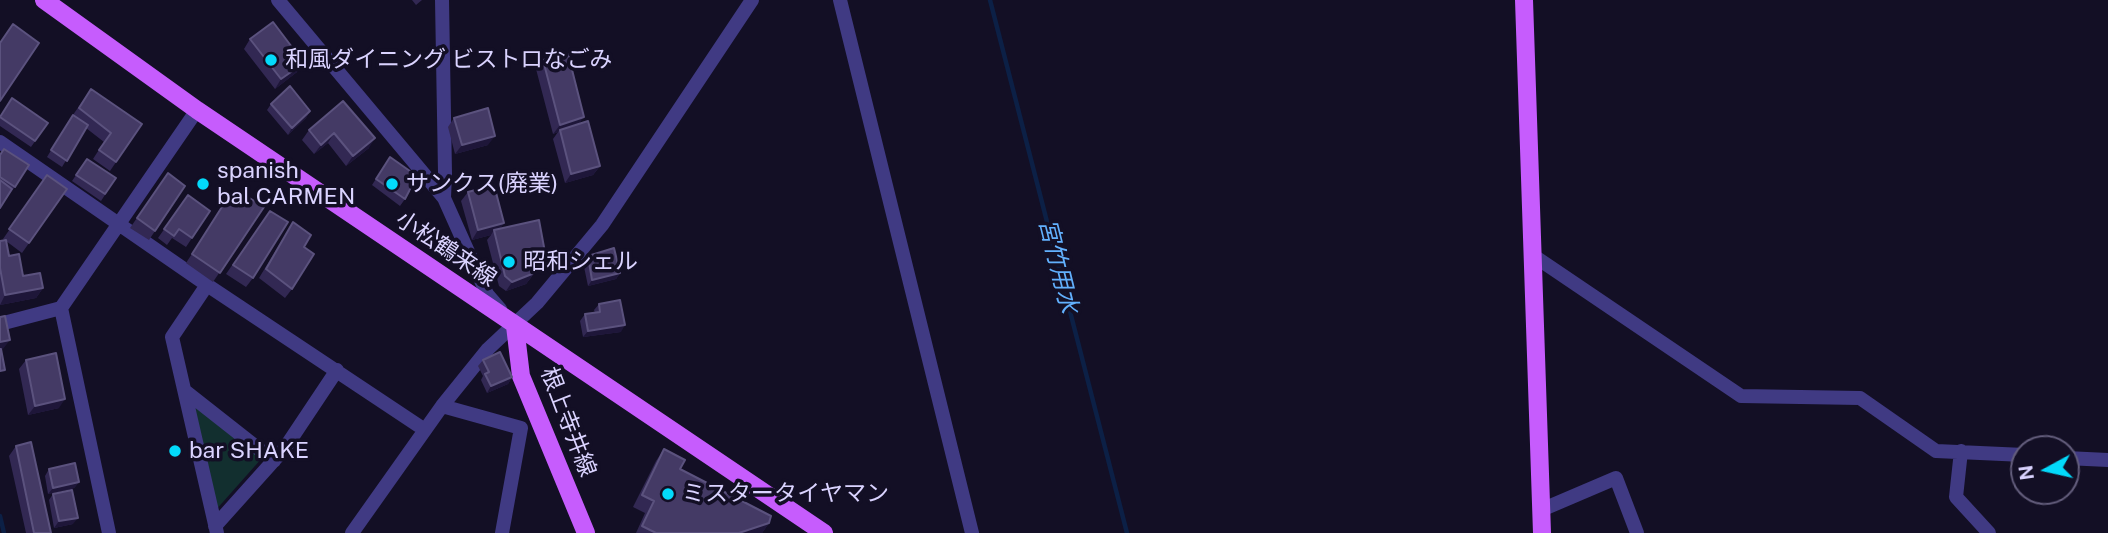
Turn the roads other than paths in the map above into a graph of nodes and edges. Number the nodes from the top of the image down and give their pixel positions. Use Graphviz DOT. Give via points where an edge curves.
graph roads {
  1 [pos="44,0"];
  2 [pos="278,0"];
  3 [pos="442,0"];
  4 [pos="752,0"];
  5 [pos="840,0"];
  6 [pos="1524,0"];
  7 [pos="197,110"];
  8 [pos="0,142"];
  9 [pos="444,198"];
  10 [pos="119,223"];
  11 [pos="1531,254"];
  12 [pos="207,285"];
  13 [pos="61,309"];
  14 [pos="0,324"];
  15 [pos="515,326"];
  16 [pos="337,370"];
  17 [pos="185,391"];
  18 [pos="442,406"];
  19 [pos="425,430"];
  20 [pos="1961,451"];
  21 [pos="2010,455"];
  22 [pos="2080,459"];
  23 [pos="2108,460"];
  24 [pos="274,461"];
  25 [pos="1541,510"];
  26 [pos="216,530"];
  27 [pos="110,533"];
  28 [pos="352,533"];
  29 [pos="502,533"];
  30 [pos="586,533"];
  31 [pos="824,533"];
  32 [pos="972,533"];
  33 [pos="1542,533"];
  34 [pos="1637,533"];
  35 [pos="1989,533"];
  1 -- 7 [label="main road, 小松鶴来線"];
  2 -- 9 [label="street"];
  3 -- 9 [label="street"];
  4 -- 15 [label="street" via="602,225"];
  5 -- 32 [label="street"];
  6 -- 11 [label="main road"];
  7 -- 10 [label="street"];
  7 -- 15 [label="main road, 小松鶴来線"];
  8 -- 10 [label="street"];
  9 -- 15 [label="street" via="487,294"];
  10 -- 12 [label="street"];
  10 -- 13 [label="street"];
  11 -- 20 [label="street" via="1741,396 1860,398 1936,451"];
  11 -- 25 [label="main road"];
  12 -- 16 [label="street"];
  12 -- 17 [label="street" via="172,337"];
  13 -- 14 [label="street"];
  13 -- 27 [label="street"];
  15 -- 18 [label="street" via="488,349"];
  15 -- 30 [label="main road, 根上寺井線" via="521,376"];
  15 -- 31 [label="main road, 小松鶴来線"];
  16 -- 19 [label="street"];
  16 -- 24 [label="street"];
  17 -- 24 [label="street"];
  17 -- 26 [label="street"];
  18 -- 19 [label="street"];
  18 -- 29 [label="street" via="522,428"];
  19 -- 28 [label="street"];
  20 -- 21 [label="street"];
  20 -- 35 [label="street" via="1956,497"];
  22 -- 23 [label="street"];
  24 -- 26 [label="street"];
  25 -- 33 [label="main road"];
  25 -- 34 [label="street" via="1616,478"];
}
